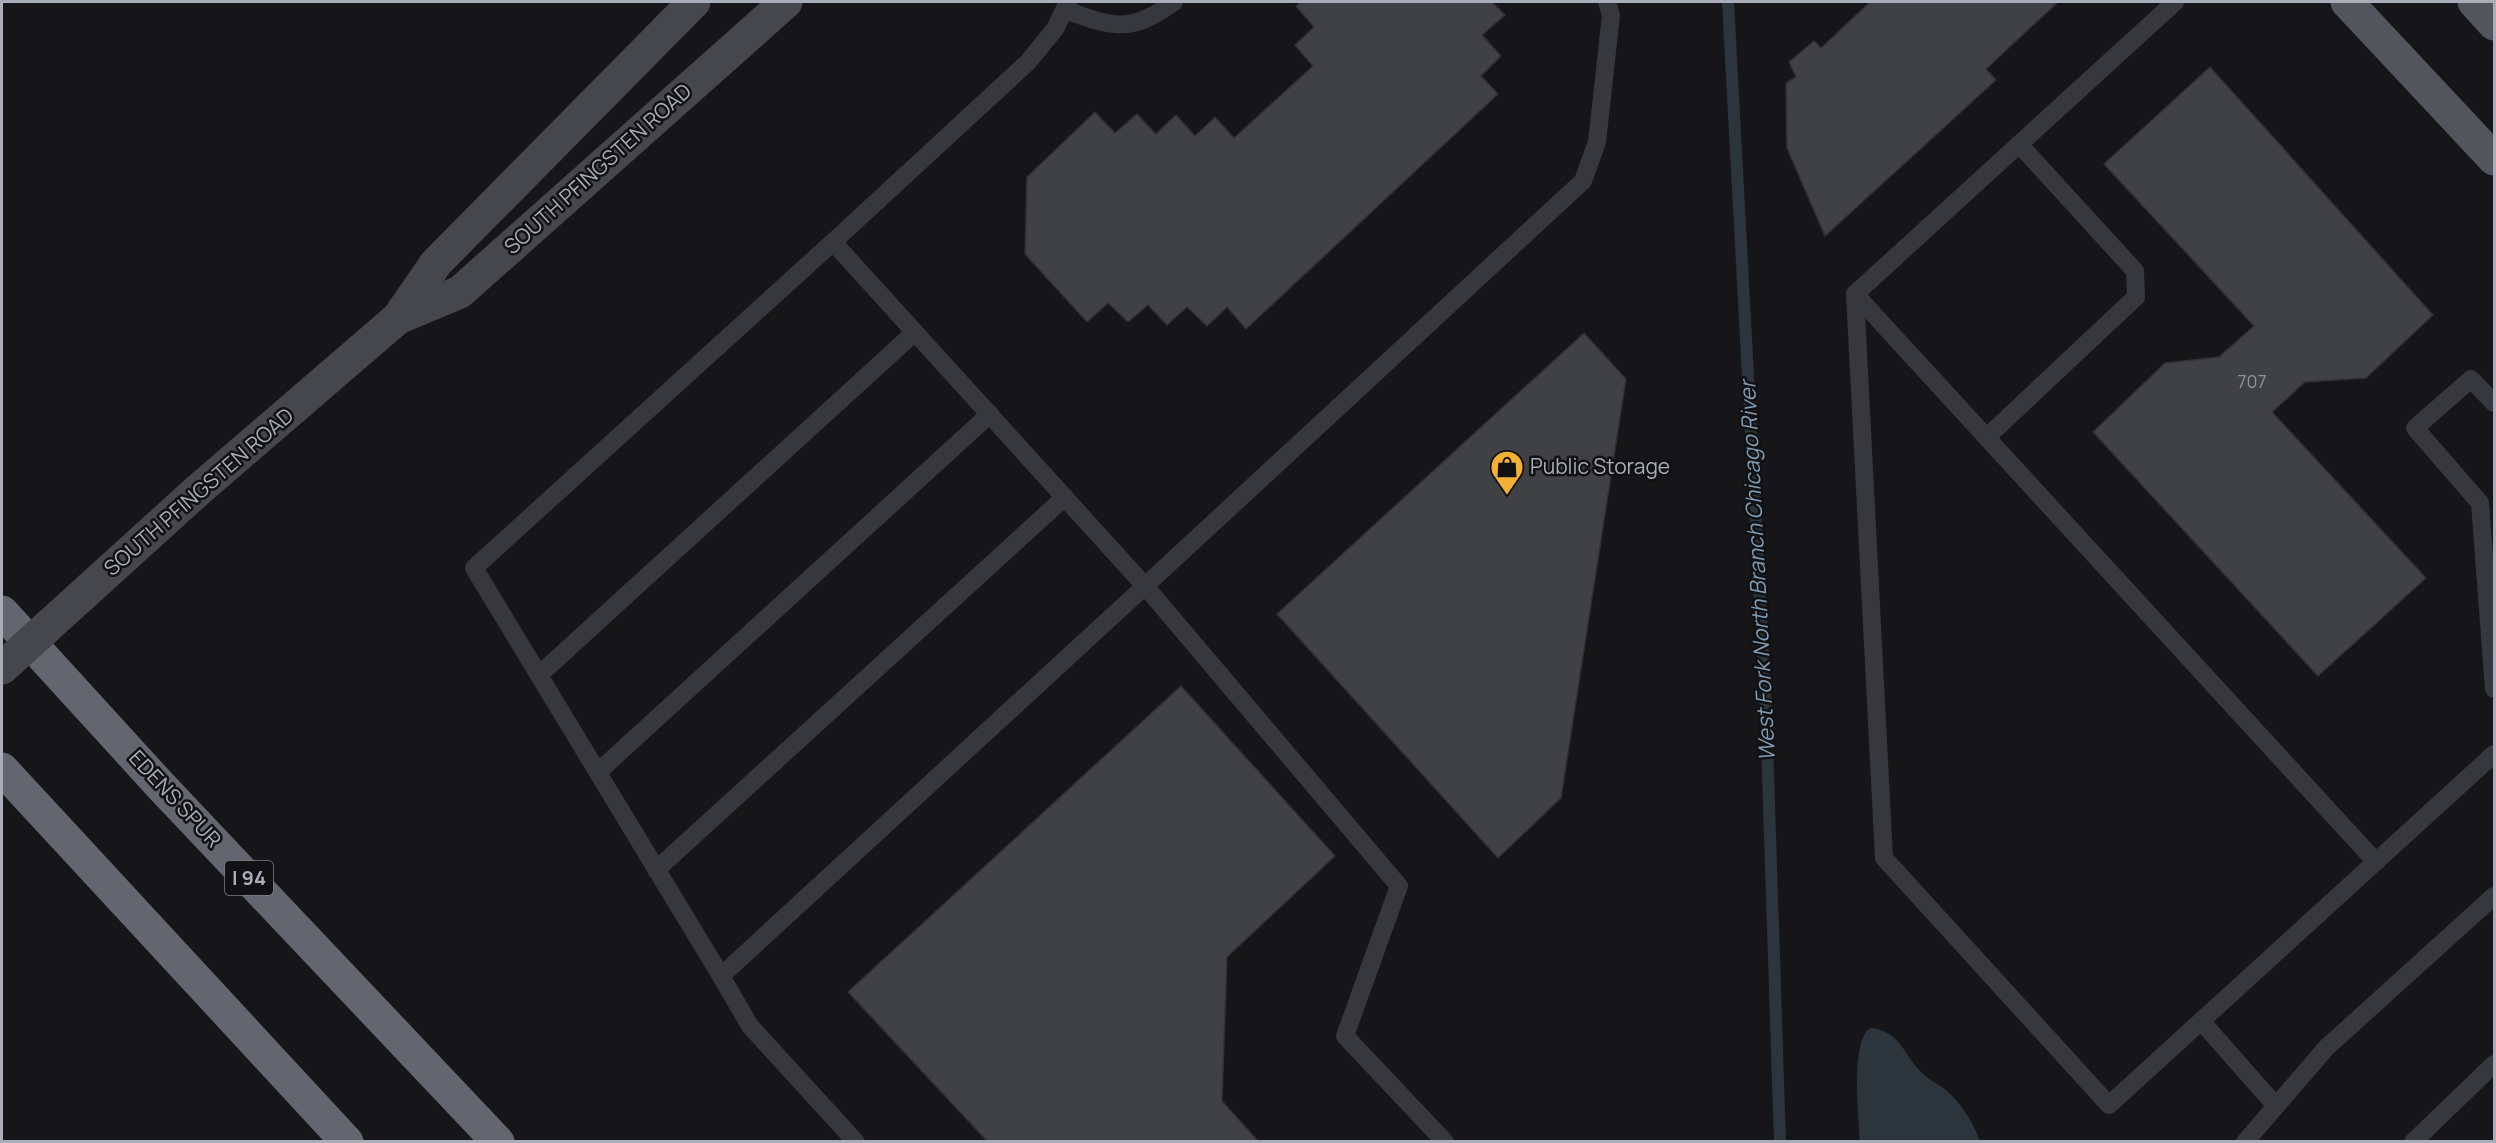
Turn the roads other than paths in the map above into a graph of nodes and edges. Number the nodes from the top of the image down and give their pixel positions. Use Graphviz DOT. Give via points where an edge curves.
graph roads {
  1 [pos="694,2"];
  2 [pos="786,2"];
  3 [pos="1174,2"];
  4 [pos="1607,2"];
  5 [pos="2175,2"];
  6 [pos="2347,2"];
  7 [pos="2474,2"];
  8 [pos="1067,6"];
  9 [pos="2494,24"];
  10 [pos="2019,144"];
  11 [pos="2494,159"];
  12 [pos="833,242"];
  13 [pos="1855,294"];
  14 [pos="399,318"];
  15 [pos="915,332"];
  16 [pos="2494,403"];
  17 [pos="990,414"];
  18 [pos="1987,437"];
  19 [pos="1065,497"];
  20 [pos="1145,586"];
  21 [pos="2,612"];
  22 [pos="2491,619"];
  23 [pos="2,668"];
  24 [pos="539,675"];
  25 [pos="2494,689"];
  26 [pos="2494,754"];
  27 [pos="2,769"];
  28 [pos="597,772"];
  29 [pos="2376,862"];
  30 [pos="656,870"];
  31 [pos="2494,896"];
  32 [pos="721,976"];
  33 [pos="2202,1021"];
  34 [pos="2494,1064"];
  35 [pos="2276,1106"];
  36 [pos="347,1142"];
  37 [pos="498,1142"];
  38 [pos="856,1142"];
  39 [pos="1444,1142"];
  40 [pos="2245,1142"];
  41 [pos="2413,1142"];
  1 -- 14 [label="main road, SOUTH PFINGSTEN ROAD" via="436,262"];
  2 -- 14 [label="main road, SOUTH PFINGSTEN ROAD" via="460,292"];
  3 -- 8 [label="lane" via="1145,21 1125,25 1095,21"];
  4 -- 20 [label="lane" via="1611,15 1597,142 1583,181"];
  5 -- 10 [label="lane"];
  6 -- 11 [label="main road"];
  7 -- 9 [label="main road"];
  8 -- 12 [label="lane" via="1055,29 1028,62"];
  10 -- 13 [label="lane"];
  10 -- 18 [label="lane" via="2134,271 2136,297"];
  12 -- 15 [label="lane"];
  12 -- 24 [label="lane" via="474,568"];
  13 -- 18 [label="lane"];
  13 -- 33 [label="lane" via="1884,858 2109,1105"];
  14 -- 23 [label="main road, SOUTH PFINGSTEN ROAD, bridge" via="196,492"];
  15 -- 17 [label="lane"];
  15 -- 24 [label="lane"];
  16 -- 22 [label="lane" via="2471,379 2415,428 2480,503"];
  17 -- 19 [label="lane"];
  17 -- 28 [label="lane"];
  18 -- 29 [label="lane"];
  19 -- 20 [label="lane"];
  19 -- 30 [label="lane"];
  20 -- 32 [label="lane"];
  20 -- 39 [label="lane" via="1399,886 1345,1036"];
  21 -- 37 [label="highway, EDENS SPUR / I 94"];
  22 -- 25 [label="lane"];
  24 -- 28 [label="lane"];
  26 -- 29 [label="lane"];
  27 -- 36 [label="highway"];
  28 -- 30 [label="lane"];
  29 -- 33 [label="lane"];
  30 -- 32 [label="lane"];
  31 -- 35 [label="lane" via="2326,1048"];
  32 -- 38 [label="lane" via="750,1026"];
  33 -- 35 [label="lane"];
  34 -- 41 [label="lane"];
  35 -- 40 [label="lane"];
}
